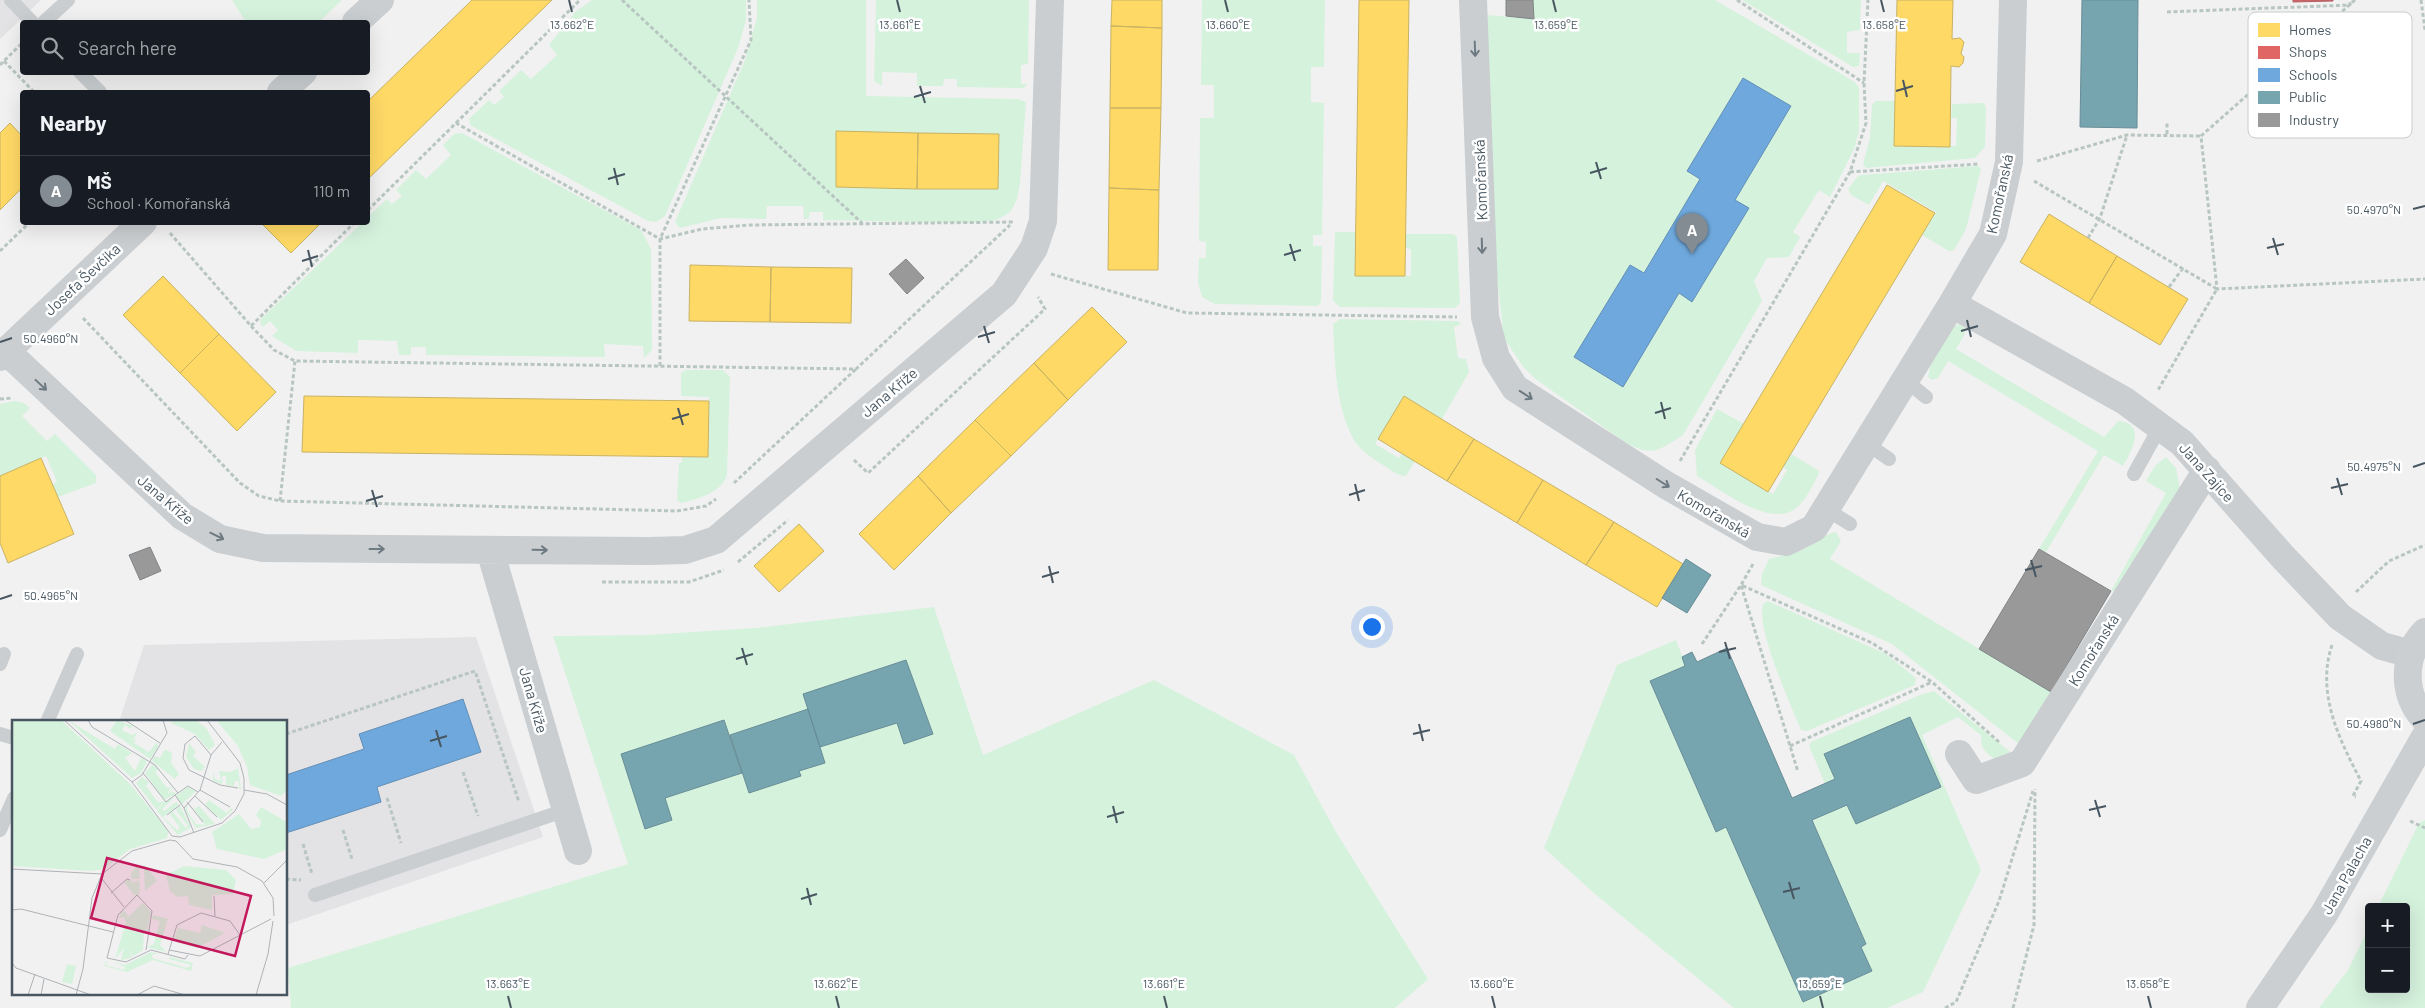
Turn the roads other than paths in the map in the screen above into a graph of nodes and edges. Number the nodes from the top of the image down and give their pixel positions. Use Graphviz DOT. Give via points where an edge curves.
graph roads {
  1 [pos="11,0"];
  2 [pos="68,0"];
  3 [pos="380,0"];
  4 [pos="1050,0"];
  5 [pos="1473,0"];
  6 [pos="2013,0"];
  7 [pos="30,20"];
  8 [pos="46,20"];
  9 [pos="358,20"];
  10 [pos="83,75"];
  11 [pos="299,75"];
  12 [pos="98,90"];
  13 [pos="283,90"];
  14 [pos="155,226"];
  15 [pos="1952,304"];
  16 [pos="3,354"];
  17 [pos="1905,380"];
  18 [pos="1926,397"];
  19 [pos="2160,427"];
  20 [pos="1866,443"];
  21 [pos="1889,459"];
  22 [pos="2207,470"];
  23 [pos="2134,474"];
  24 [pos="1826,509"];
  25 [pos="1850,524"];
  26 [pos="490,550"];
  27 [pos="2418,643"];
  28 [pos="77,654"];
  29 [pos="2425,719"];
  30 [pos="48,720"];
  31 [pos="2425,737"];
  32 [pos="1959,754"];
  33 [pos="12,803"];
  34 [pos="566,810"];
  35 [pos="0,830"];
  36 [pos="578,851"];
  37 [pos="315,895"];
  38 [pos="2260,1008"];
  1 -- 7 [label="lane"];
  2 -- 8 [label="lane"];
  3 -- 9 [label="street"];
  26 -- 4 [label="street, Jana Kříže, one-way" via="685,550 716,540 1004,294 1034,248 1043,222"];
  5 -- 24 [label="street, Komořanská, one-way" via="1485,317 1496,358 1515,388 1666,485 1757,537 1786,542 1814,528"];
  6 -- 15 [label="street, Komořanská" via="2017,163 1993,234"];
  10 -- 12 [label="lane"];
  11 -- 13 [label="street"];
  14 -- 16 [label="street, Josefa Ševčíka" via="63,296"];
  15 -- 17 [label="street, Komořanská"];
  15 -- 19 [label="street, Jana Zajíce" via="2125,401"];
  16 -- 26 [label="street, Jana Kříže, one-way" via="182,516 220,539 263,548"];
  17 -- 18 [label="lane"];
  17 -- 20 [label="street, Komořanská"];
  19 -- 22 [label="street, Jana Zajíce" via="2182,443"];
  19 -- 23 [label="lane"];
  20 -- 21 [label="lane"];
  20 -- 24 [label="street, Komořanská"];
  22 -- 27 [label="street, Jana Zajíce" via="2340,617 2382,646"];
  22 -- 32 [label="street, Komořanská" via="2022,763 1976,780"];
  24 -- 25 [label="lane"];
  26 -- 34 [label="street, Jana Kříže"];
  27 -- 29 [label="street" via="2407,673 2410,693 2418,712"];
  28 -- 30 [label="lane"];
  31 -- 38 [label="street, Jana Palacha" via="2395,813"];
  33 -- 35 [label="lane"];
  34 -- 36 [label="street, Jana Kříže"];
  34 -- 37 [label="lane"];
}
